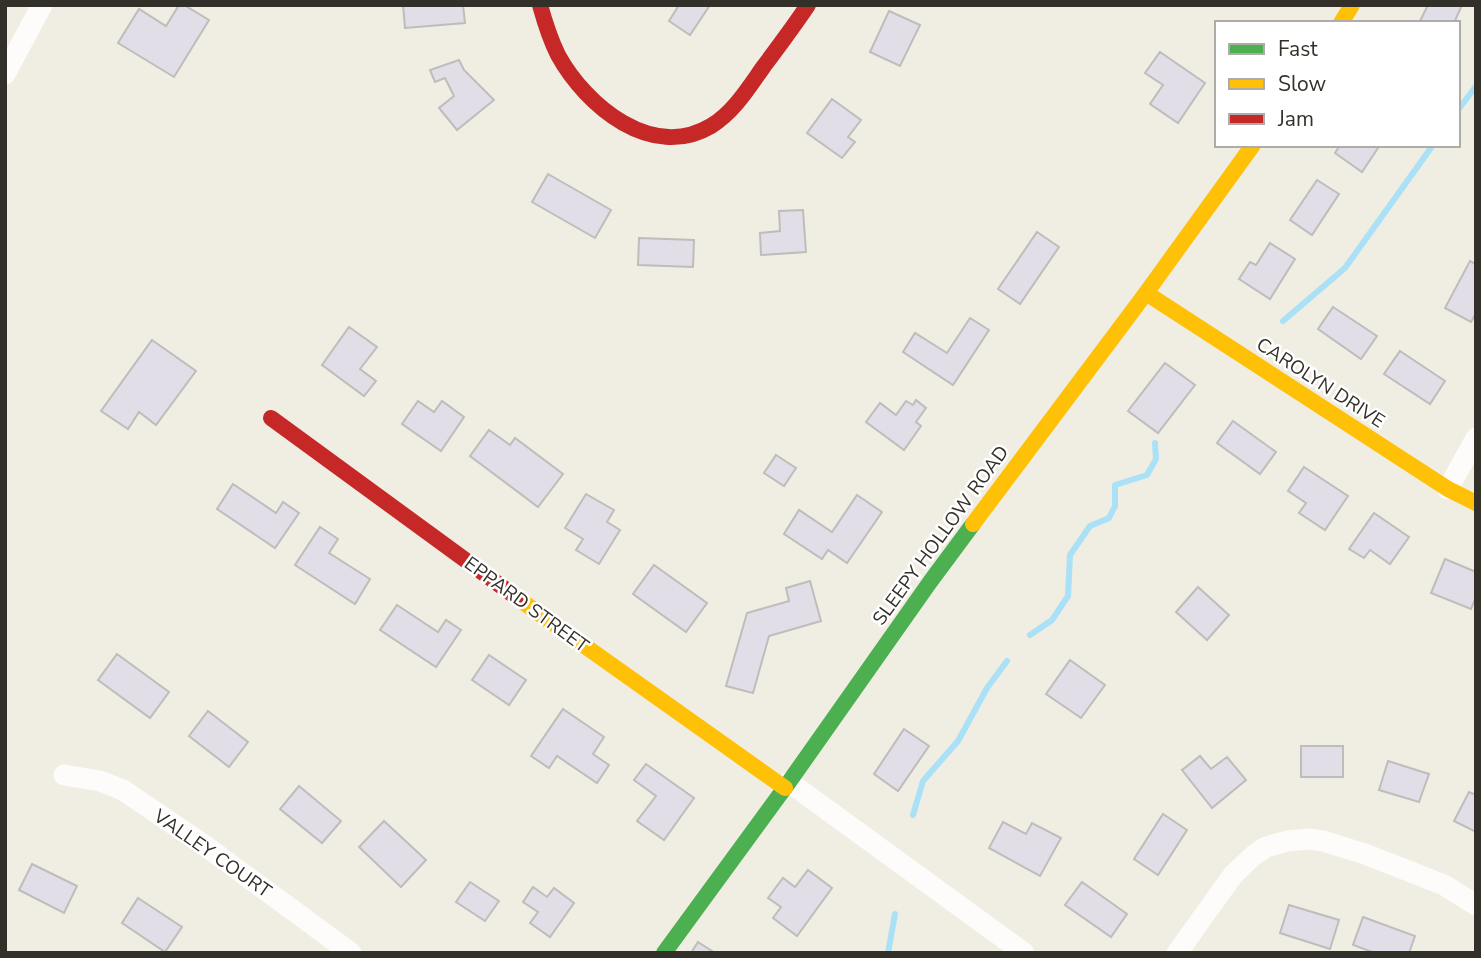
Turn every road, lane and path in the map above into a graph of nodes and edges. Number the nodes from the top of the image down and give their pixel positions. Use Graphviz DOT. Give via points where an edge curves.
graph roads {
  1 [pos="42,5"];
  2 [pos="540,5"];
  3 [pos="808,5"];
  4 [pos="1352,5"];
  5 [pos="1342,21"];
  6 [pos="5,74"];
  7 [pos="1253,147"];
  8 [pos="1146,293"];
  9 [pos="271,418"];
  10 [pos="1476,438"];
  11 [pos="1448,489"];
  12 [pos="1476,503"];
  13 [pos="64,775"];
  14 [pos="787,785"];
  15 [pos="1476,905"];
  16 [pos="351,953"];
  17 [pos="664,953"];
  18 [pos="1024,953"];
  19 [pos="1177,953"];
  1 -- 6 [label="street"];
  2 -- 3 [label="street" via="549,37 583,90 627,127 662,138 692,135 727,114"];
  4 -- 5 [label="street"];
  7 -- 8 [label="street, SLEEPY HOLLOW ROAD"];
  8 -- 11 [label="street, CAROLYN DRIVE"];
  8 -- 14 [label="street, SLEEPY HOLLOW ROAD" via="930,582"];
  9 -- 14 [label="street, EPPARD STREET" via="477,569"];
  10 -- 11 [label="street"];
  11 -- 12 [label="street, CAROLYN DRIVE"];
  13 -- 16 [label="street, VALLEY COURT" via="100,780 123,790"];
  14 -- 17 [label="street, SLEEPY HOLLOW ROAD"];
  14 -- 18 [label="street, EPPARD STREET"];
  15 -- 19 [label="street" via="1444,885 1365,854 1322,841 1287,841 1266,847 1233,875"];
}
